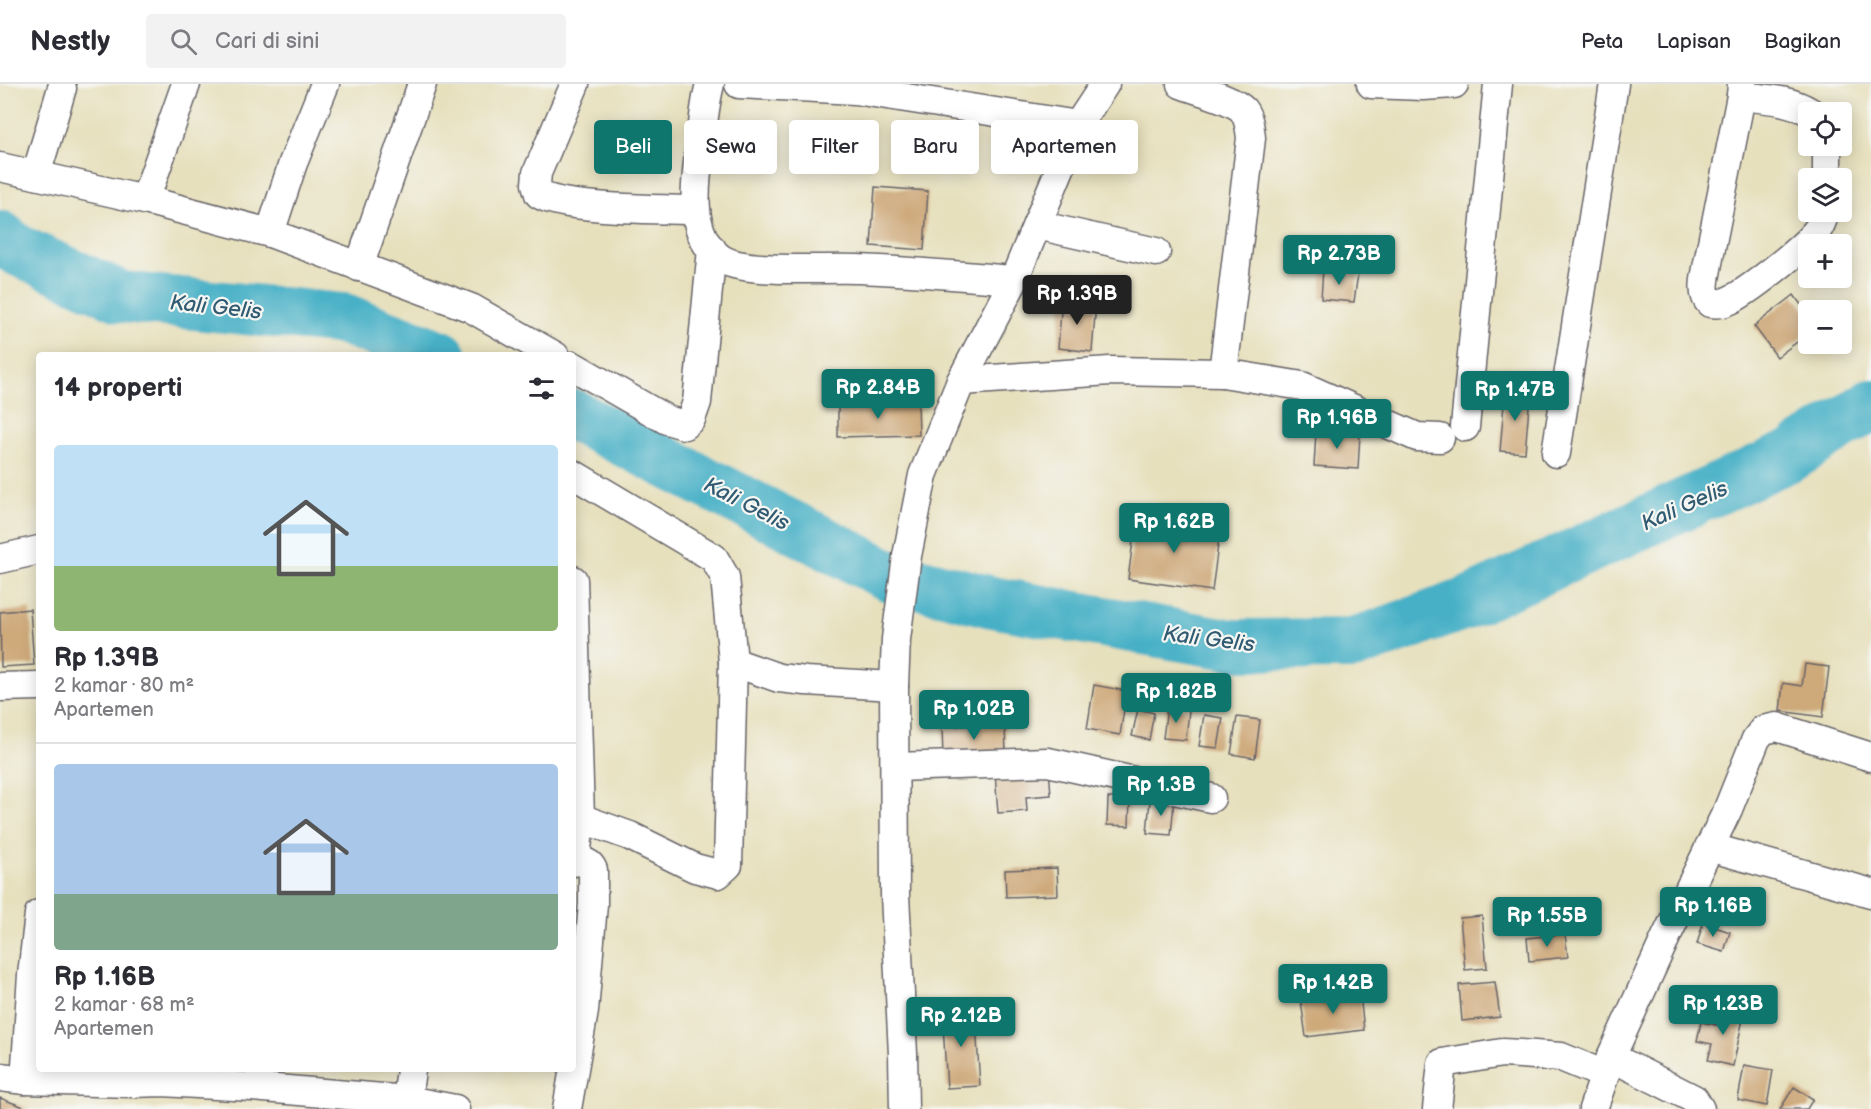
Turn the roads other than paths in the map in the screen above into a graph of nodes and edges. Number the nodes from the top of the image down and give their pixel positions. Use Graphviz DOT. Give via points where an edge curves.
graph roads {
  1 [pos="186,84"];
  2 [pos="325,84"];
  3 [pos="422,84"];
  4 [pos="575,84"];
  5 [pos="710,84"];
  6 [pos="739,84"];
  7 [pos="1105,84"];
  8 [pos="1181,84"];
  9 [pos="1371,84"];
  10 [pos="1454,84"];
  11 [pos="1498,84"];
  12 [pos="1614,84"];
  13 [pos="62,88"];
  14 [pos="1741,90"];
  15 [pos="1798,105"];
  16 [pos="1046,120"];
  17 [pos="1081,120"];
  18 [pos="0,167"];
  19 [pos="1058,174"];
  20 [pos="36,175"];
  21 [pos="145,200"];
  22 [pos="696,210"];
  23 [pos="1822,222"];
  24 [pos="1037,225"];
  25 [pos="270,233"];
  26 [pos="712,249"];
  27 [pos="1156,252"];
  28 [pos="358,267"];
  29 [pos="1014,280"];
  30 [pos="548,352"];
  31 [pos="576,368"];
  32 [pos="1223,373"];
  33 [pos="961,381"];
  34 [pos="1556,453"];
  35 [pos="576,476"];
  36 [pos="36,551"];
  37 [pos="0,559"];
  38 [pos="733,662"];
  39 [pos="576,682"];
  40 [pos="36,686"];
  41 [pos="894,686"];
  42 [pos="0,687"];
  43 [pos="1871,757"];
  44 [pos="895,767"];
  45 [pos="1211,798"];
  46 [pos="580,818"];
  47 [pos="1709,847"];
  48 [pos="576,853"];
  49 [pos="576,862"];
  50 [pos="1871,892"];
  51 [pos="36,940"];
  52 [pos="576,1057"];
  53 [pos="1608,1066"];
  54 [pos="411,1072"];
  55 [pos="573,1072"];
  56 [pos="13,1079"];
  57 [pos="407,1100"];
  58 [pos="455,1109"];
  59 [pos="567,1109"];
  60 [pos="903,1109"];
  61 [pos="1437,1109"];
  62 [pos="1593,1109"];
  63 [pos="1700,1109"];
  1 -- 21 [label="street"];
  2 -- 25 [label="street"];
  3 -- 28 [label="street"];
  4 -- 22 [label="street" via="537,172 539,194 586,205"];
  5 -- 22 [label="street" via="697,173"];
  6 -- 16 [label="street" via="855,90"];
  7 -- 17 [label="street"];
  8 -- 32 [label="street" via="1242,108 1250,129"];
  9 -- 10 [label="street"];
  11 -- 32 [label="street" via="1452,432 1417,437 1302,386"];
  12 -- 34 [label="street"];
  13 -- 20 [label="street"];
  14 -- 15 [label="street"];
  14 -- 23 [label="street" via="1708,263 1706,299 1718,304 1739,295 1802,246"];
  18 -- 20 [label="street"];
  19 -- 24 [label="street"];
  20 -- 21 [label="street"];
  21 -- 25 [label="street"];
  22 -- 26 [label="street"];
  24 -- 27 [label="street"];
  24 -- 29 [label="street"];
  25 -- 28 [label="street"];
  26 -- 29 [label="street" via="721,259 761,267 859,268"];
  26 -- 31 [label="street" via="697,402 684,425 667,420"];
  28 -- 30 [label="street" via="471,308"];
  29 -- 33 [label="street"];
  32 -- 33 [label="street" via="1110,371"];
  33 -- 41 [label="street" via="923,475 907,556"];
  35 -- 38 [label="street" via="714,558 725,577"];
  36 -- 37 [label="street"];
  38 -- 41 [label="street" via="779,678"];
  38 -- 46 [label="street" via="728,865 718,874 695,868 630,836"];
  39 -- 46 [label="street"];
  40 -- 42 [label="street"];
  41 -- 44 [label="street"];
  43 -- 47 [label="street" via="1777,727 1763,730 1755,739"];
  44 -- 45 [label="street" via="1042,761"];
  44 -- 60 [label="street" via="895,896"];
  46 -- 48 [label="street"];
  47 -- 50 [label="street"];
  47 -- 53 [label="street"];
  49 -- 52 [label="street" via="591,865 593,904"];
  51 -- 56 [label="street"];
  53 -- 61 [label="street" via="1502,1053 1442,1063"];
  53 -- 62 [label="street"];
  53 -- 63 [label="street" via="1694,1099"];
  54 -- 57 [label="street"];
  55 -- 59 [label="street"];
  56 -- 57 [label="street" via="162,1082"];
  57 -- 58 [label="street"];
}
